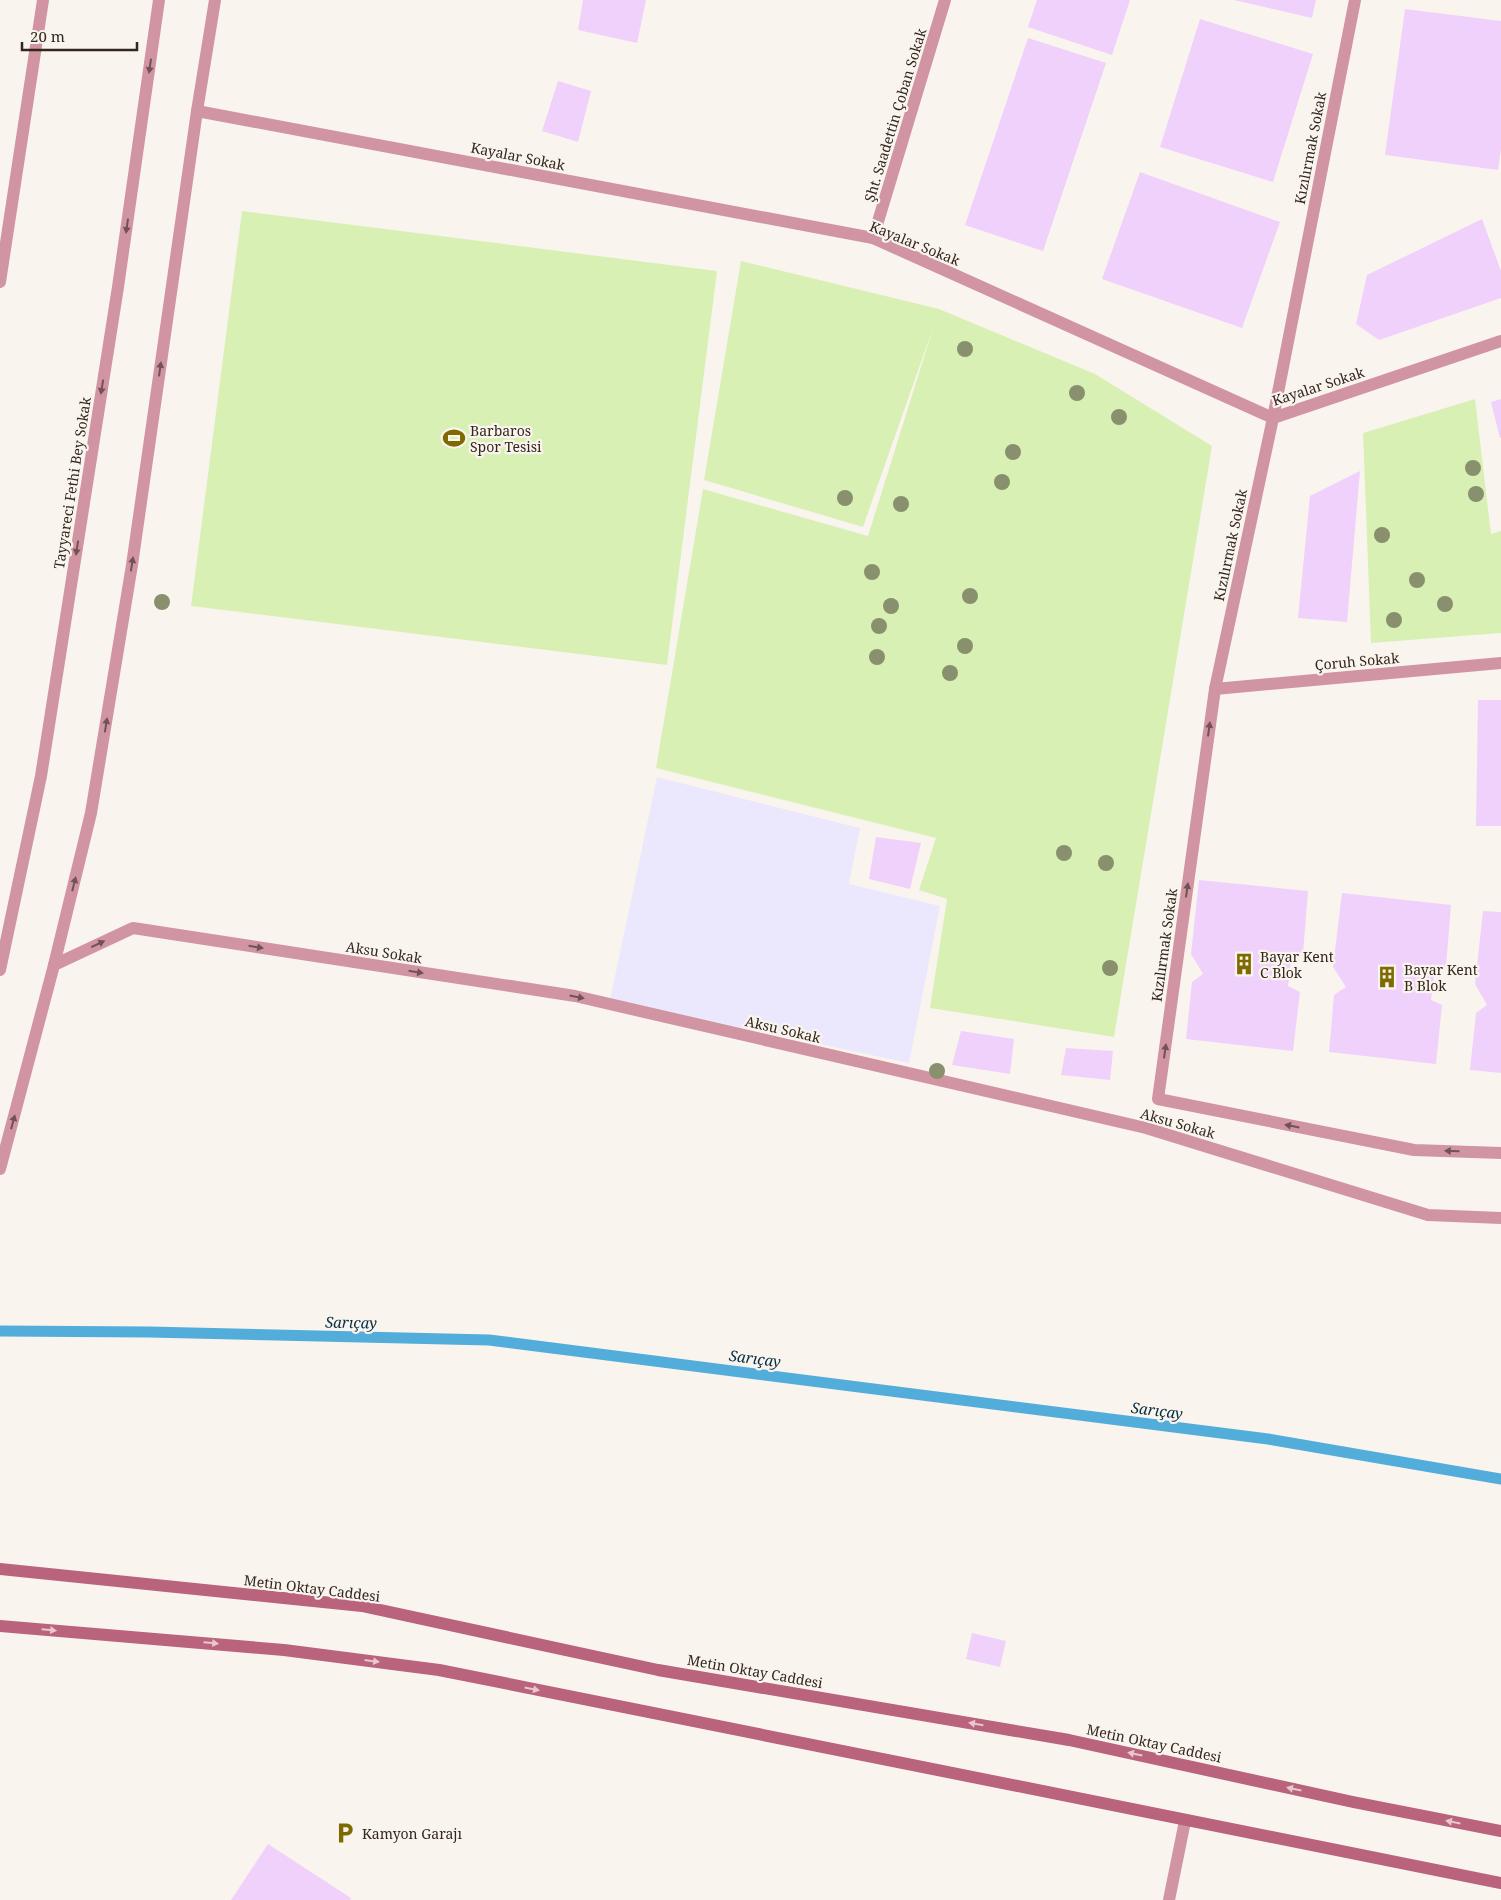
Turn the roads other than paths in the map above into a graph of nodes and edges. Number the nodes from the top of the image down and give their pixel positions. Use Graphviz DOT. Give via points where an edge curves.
graph roads {
  1 [pos="43,0"];
  2 [pos="159,0"];
  3 [pos="215,0"];
  4 [pos="945,0"];
  5 [pos="1355,0"];
  6 [pos="197,111"];
  7 [pos="874,238"];
  8 [pos="0,282"];
  9 [pos="1501,341"];
  10 [pos="1272,418"];
  11 [pos="1501,663"];
  12 [pos="1215,689"];
  13 [pos="54,965"];
  14 [pos="0,969"];
  15 [pos="1158,1099"];
  16 [pos="1501,1153"];
  17 [pos="0,1169"];
  18 [pos="1501,1218"];
  19 [pos="0,1569"];
  20 [pos="0,1626"];
  21 [pos="1185,1820"];
  22 [pos="1501,1831"];
  23 [pos="1501,1883"];
  24 [pos="1168,1900"];
  1 -- 8 [label="street"];
  2 -- 14 [label="street, Tayyareci Fethi Bey Sokak, one-way" via="118,287 42,766"];
  3 -- 6 [label="street"];
  4 -- 7 [label="street, Şht. Saadettin Çoban Sokak"];
  5 -- 10 [label="street, Kızılırmak Sokak"];
  6 -- 7 [label="street, Kayalar Sokak"];
  13 -- 6 [label="street, one-way" via="91,813 132,565"];
  7 -- 10 [label="street, Kayalar Sokak"];
  9 -- 10 [label="street, Kayalar Sokak"];
  10 -- 12 [label="street, Kızılırmak Sokak"];
  11 -- 12 [label="street, Çoruh Sokak"];
  15 -- 12 [label="street, Kızılırmak Sokak, one-way"];
  17 -- 13 [label="street, one-way"];
  13 -- 18 [label="street, Aksu Sokak, one-way" via="133,928 575,996 1146,1128 1428,1215"];
  16 -- 15 [label="street, Aksu Sokak, one-way" via="1414,1150"];
  22 -- 19 [label="main road, Metin Oktay Caddesi, one-way" via="1069,1740 658,1670 362,1606"];
  20 -- 21 [label="main road, one-way" via="284,1650 439,1670"];
  21 -- 23 [label="main road"];
  21 -- 24 [label="street"];
}
